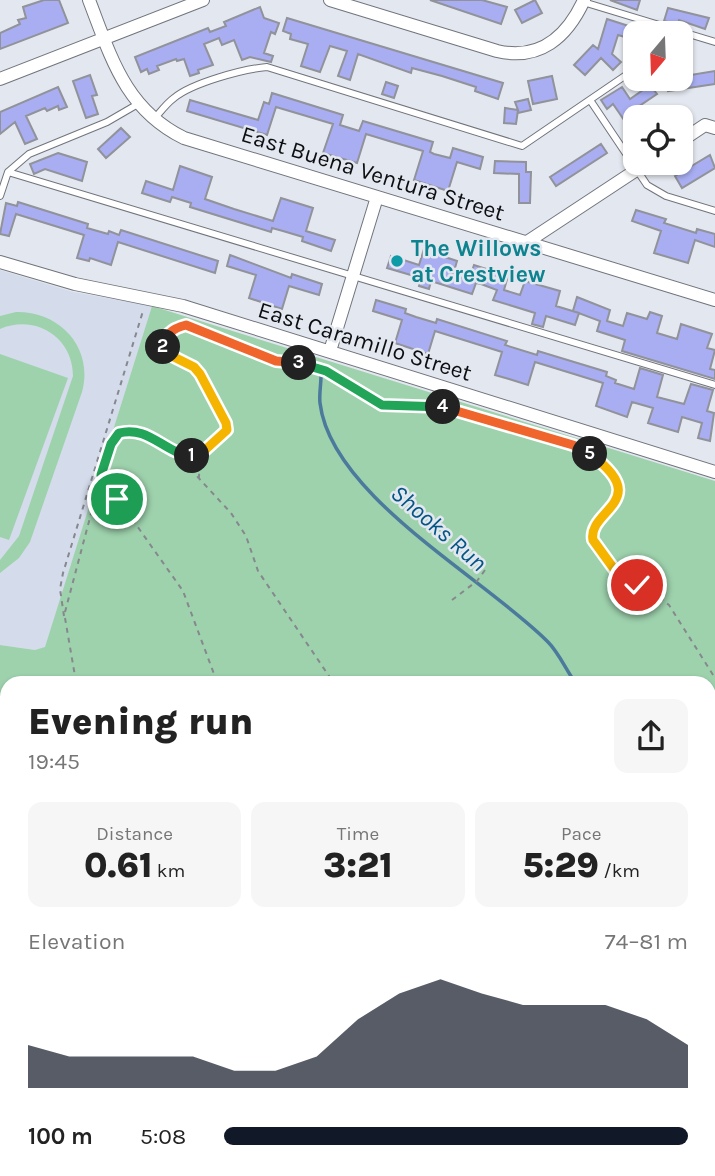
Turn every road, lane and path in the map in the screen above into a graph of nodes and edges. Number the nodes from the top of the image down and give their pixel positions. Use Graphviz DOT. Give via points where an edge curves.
graph roads {
  1 [pos="89,0"];
  2 [pos="203,0"];
  3 [pos="330,0"];
  4 [pos="584,1"];
  5 [pos="643,21"];
  6 [pos="693,36"];
  7 [pos="104,38"];
  8 [pos="715,42"];
  9 [pos="623,77"];
  10 [pos="0,79"];
  11 [pos="590,100"];
  12 [pos="138,104"];
  13 [pos="154,119"];
  14 [pos="715,128"];
  15 [pos="693,133"];
  16 [pos="623,143"];
  17 [pos="8,172"];
  18 [pos="628,175"];
  19 [pos="646,175"];
  20 [pos="0,196"];
  21 [pos="377,197"];
  22 [pos="715,211"];
  23 [pos="527,242"];
  24 [pos="0,262"];
  25 [pos="353,275"];
  26 [pos="146,297"];
  27 [pos="715,300"];
  28 [pos="330,351"];
  29 [pos="715,385"];
  30 [pos="205,450"];
  31 [pos="179,454"];
  32 [pos="715,472"];
  33 [pos="101,475"];
  34 [pos="199,479"];
  35 [pos="485,570"];
  36 [pos="452,600"];
  37 [pos="64,616"];
  38 [pos="75,676"];
  39 [pos="215,676"];
  40 [pos="329,676"];
  41 [pos="714,676"];
  1 -- 7 [label="street, East Buena Ventura Street"];
  2 -- 7 [label="street"];
  3 -- 4 [label="street" via="518,54 551,44 574,21"];
  4 -- 5 [label="lane"];
  6 -- 8 [label="lane"];
  7 -- 10 [label="street"];
  7 -- 12 [label="street, East Buena Ventura Street"];
  9 -- 11 [label="lane"];
  11 -- 13 [label="lane" via="522,146 256,68 181,94"];
  11 -- 16 [label="lane"];
  12 -- 13 [label="street, East Buena Ventura Street"];
  12 -- 17 [label="lane" via="29,154"];
  13 -- 21 [label="street, East Buena Ventura Street" via="184,138"];
  14 -- 15 [label="street" via="705,125"];
  17 -- 20 [label="lane"];
  17 -- 25 [label="lane"];
  18 -- 23 [label="street"];
  19 -- 22 [label="lane" via="655,191"];
  21 -- 23 [label="street, East Buena Ventura Street"];
  21 -- 25 [label="street"];
  23 -- 27 [label="street, East Buena Ventura Street"];
  24 -- 26 [label="street, East Caramillo Street" via="75,285"];
  25 -- 28 [label="street"];
  25 -- 29 [label="lane"];
  26 -- 28 [label="street, East Caramillo Street"];
  26 -- 37 [label="path" via="63,572"];
  28 -- 32 [label="street, East Caramillo Street"];
  30 -- 31 [label="path" via="196,456"];
  30 -- 34 [label="path"];
  30 -- 41 [label="path" via="227,430 226,423 200,374 164,352 162,345 173,329 186,325 276,361 326,371 382,405 443,408 573,445 608,468 618,487 616,504 594,528 593,540 622,580 658,595 669,605"];
  31 -- 33 [label="path" via="136,431 119,433"];
  31 -- 34 [label="path"];
  33 -- 37 [label="path"];
  33 -- 39 [label="path" via="183,591"];
  34 -- 40 [label="path" via="238,524 258,571"];
  35 -- 36 [label="path"];
  37 -- 38 [label="path"];
}
